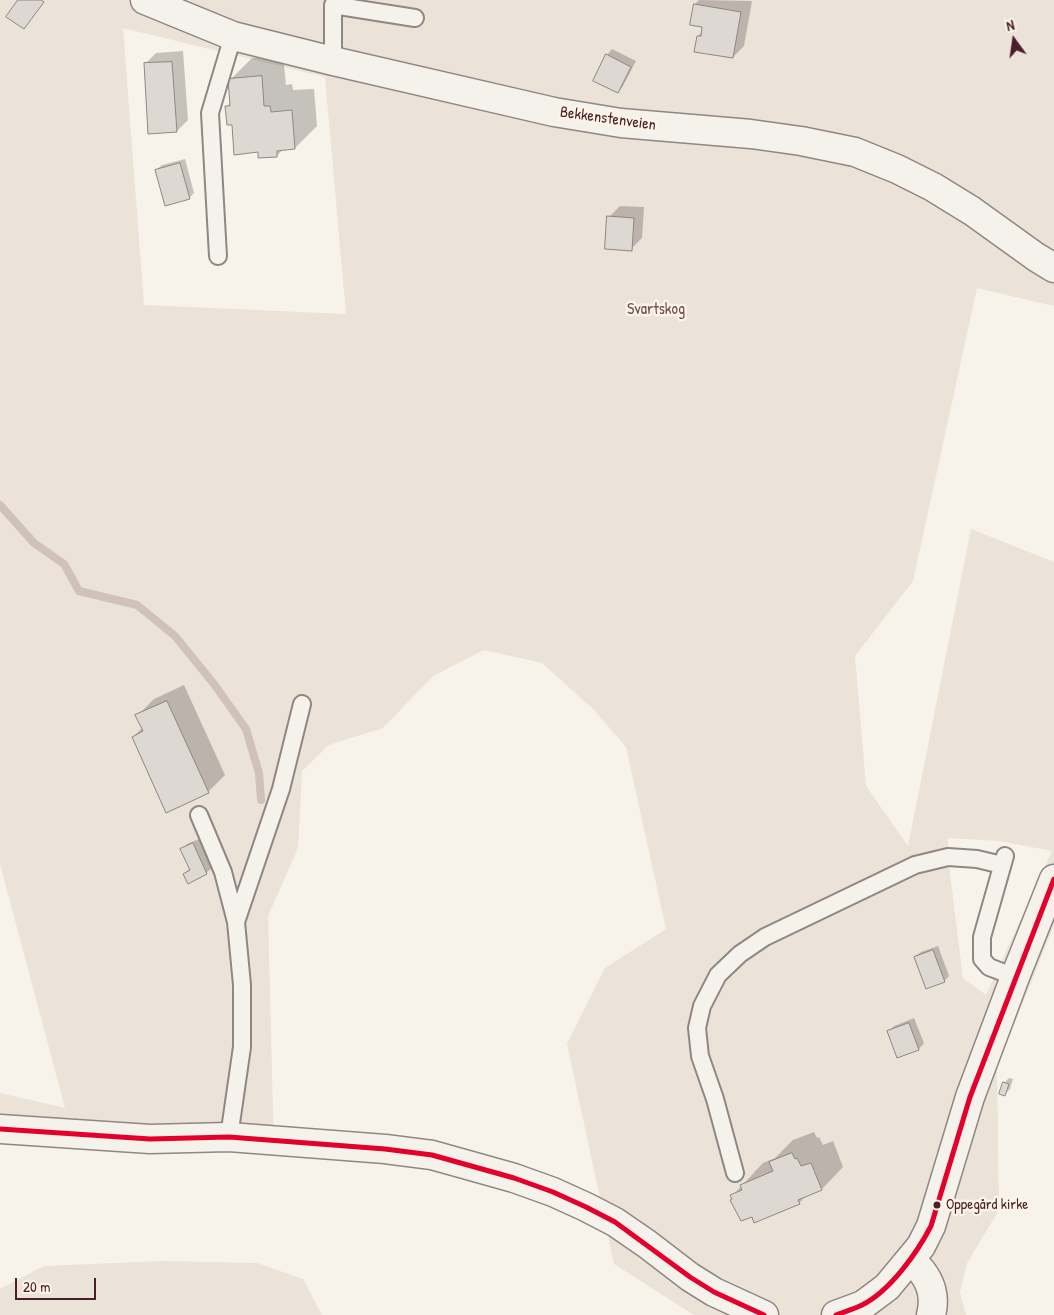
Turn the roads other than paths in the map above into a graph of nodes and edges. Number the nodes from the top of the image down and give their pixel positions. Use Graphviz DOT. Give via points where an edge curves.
graph roads {
  1 [pos="145,0"];
  2 [pos="416,18"];
  3 [pos="233,36"];
  4 [pos="333,61"];
  5 [pos="218,256"];
  6 [pos="1054,268"];
  7 [pos="302,704"];
  8 [pos="199,815"];
  9 [pos="1054,879"];
  10 [pos="236,922"];
  11 [pos="1015,977"];
  12 [pos="0,1129"];
  13 [pos="229,1137"];
  14 [pos="735,1173"];
  15 [pos="911,1260"];
  16 [pos="933,1313"];
  17 [pos="764,1315"];
  18 [pos="836,1315"];
  1 -- 3 [label="street, Bekkenstenveien"];
  2 -- 4 [label="lane" via="333,5"];
  3 -- 4 [label="street, Bekkenstenveien"];
  3 -- 5 [label="lane" via="210,113"];
  4 -- 6 [label="street, Bekkenstenveien" via="554,112 621,124 751,134 855,152 933,187"];
  7 -- 10 [label="lane" via="281,789"];
  8 -- 10 [label="lane" via="223,872"];
  9 -- 11 [label="street"];
  10 -- 13 [label="lane" via="242,985 242,1047"];
  11 -- 14 [label="lane" via="989,967 982,959 982,937 1004,861 948,857 915,865 765,937 740,954 718,975 702,1006 697,1028 700,1056"];
  11 -- 15 [label="street" via="968,1105 931,1226"];
  12 -- 13 [label="street" via="150,1139"];
  13 -- 17 [label="street" via="432,1155 514,1178 553,1192 616,1222 690,1277"];
  15 -- 16 [label="street" via="928,1280"];
  15 -- 18 [label="street" via="876,1296 863,1305"];
}
